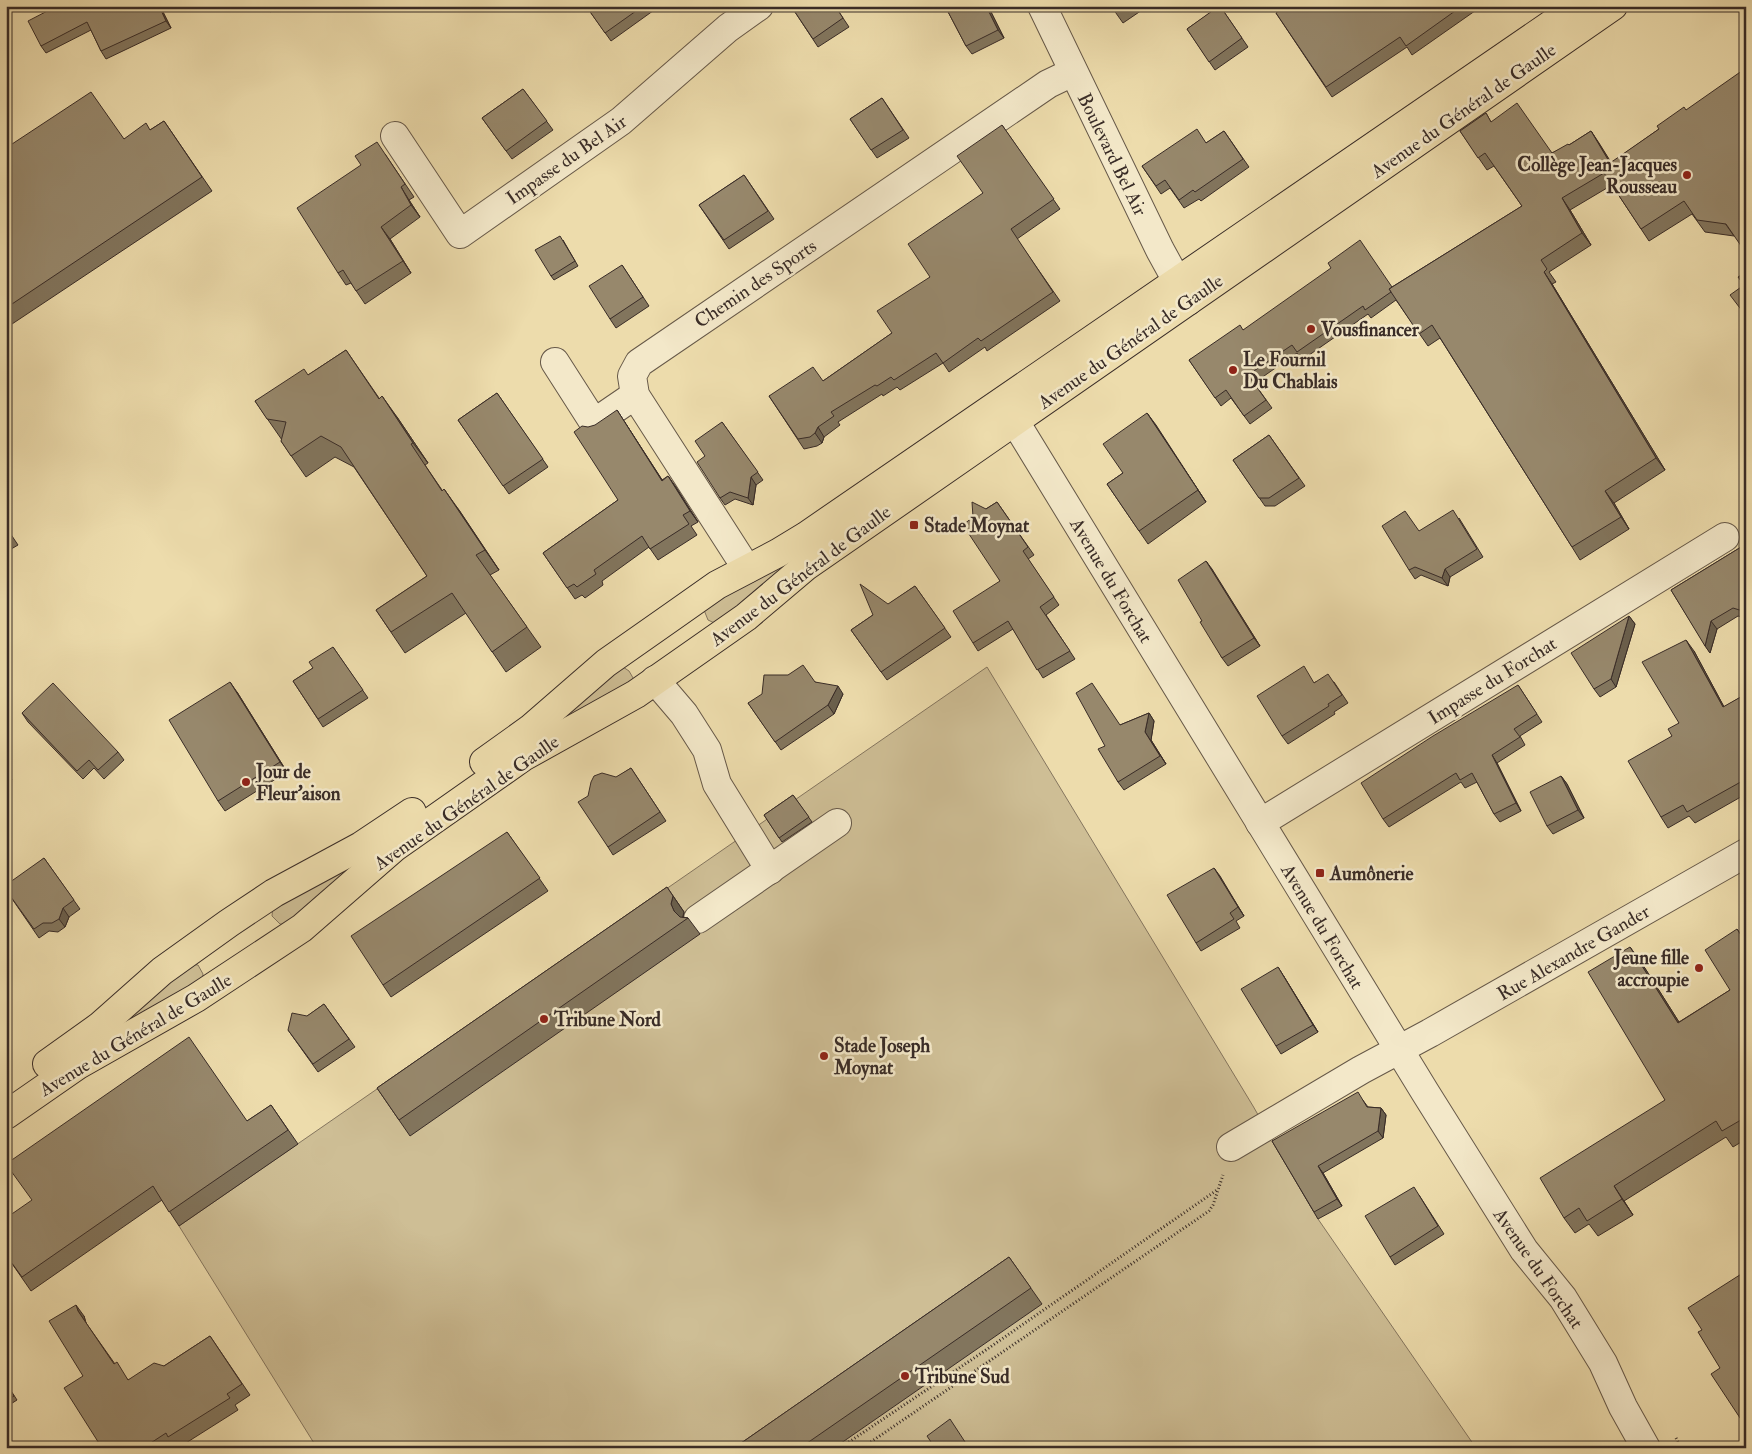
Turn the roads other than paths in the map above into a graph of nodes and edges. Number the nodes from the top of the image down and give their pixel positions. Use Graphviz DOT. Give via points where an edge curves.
graph roads {
  1 [pos="759,6"];
  2 [pos="1042,6"];
  3 [pos="1578,6"];
  4 [pos="1613,6"];
  5 [pos="1073,72"];
  6 [pos="396,136"];
  7 [pos="1182,291"];
  8 [pos="555,362"];
  9 [pos="635,395"];
  10 [pos="1008,411"];
  11 [pos="1725,537"];
  12 [pos="748,569"];
  13 [pos="686,607"];
  14 [pos="710,642"];
  15 [pos="631,646"];
  16 [pos="655,680"];
  17 [pos="837,823"];
  18 [pos="1260,823"];
  19 [pos="1746,853"];
  20 [pos="770,870"];
  21 [pos="249,910"];
  22 [pos="698,919"];
  23 [pos="199,945"];
  24 [pos="274,946"];
  25 [pos="223,981"];
  26 [pos="1399,1050"];
  27 [pos="6,1092"];
  28 [pos="6,1115"];
  29 [pos="1231,1147"];
  30 [pos="1646,1448"];
  1 -- 6 [label="street, Impasse du Bel Air" via="728,28 621,121 460,234"];
  2 -- 5 [label="street, Boulevard Bel Air"];
  3 -- 7 [label="main road, Avenue du Général de Gaulle"];
  4 -- 7 [label="main road, Avenue du Général de Gaulle"];
  5 -- 7 [label="street, Boulevard Bel Air"];
  5 -- 9 [label="street, Chemin des Sports" via="1048,84 639,363 632,376"];
  7 -- 10 [label="main road, Avenue du Général de Gaulle"];
  8 -- 9 [label="street" via="594,423"];
  9 -- 12 [label="street"];
  10 -- 12 [label="main road, Avenue du Général de Gaulle"];
  10 -- 14 [label="main road, Avenue du Général de Gaulle"];
  10 -- 18 [label="street, Avenue du Forchat"];
  11 -- 18 [label="street, Impasse du Forchat"];
  12 -- 13 [label="main road, Avenue du Général de Gaulle" via="717,585"];
  13 -- 14 [label="main road"];
  13 -- 15 [label="main road, Avenue du Général de Gaulle"];
  14 -- 16 [label="main road, Avenue du Général de Gaulle"];
  15 -- 16 [label="main road"];
  15 -- 21 [label="main road, Avenue du Général de Gaulle" via="596,671 530,728 398,822"];
  16 -- 20 [label="street" via="684,714 707,750 717,784"];
  16 -- 24 [label="main road, Avenue du Général de Gaulle" via="611,709 523,757 395,847 322,912"];
  17 -- 20 [label="street"];
  18 -- 26 [label="street, Avenue du Forchat"];
  19 -- 26 [label="street, Rue Alexandre Gander"];
  20 -- 22 [label="street"];
  21 -- 23 [label="main road, Avenue du Général de Gaulle"];
  21 -- 24 [label="main road"];
  23 -- 25 [label="main road"];
  23 -- 27 [label="main road, Avenue du Général de Gaulle" via="162,971 88,1036"];
  24 -- 25 [label="main road, Avenue du Général de Gaulle"];
  25 -- 28 [label="main road, Avenue du Général de Gaulle" via="78,1065"];
  26 -- 29 [label="street, Rue Alexandre Gander"];
  26 -- 30 [label="street, Avenue du Forchat" via="1524,1250 1563,1298 1599,1357"];
}
